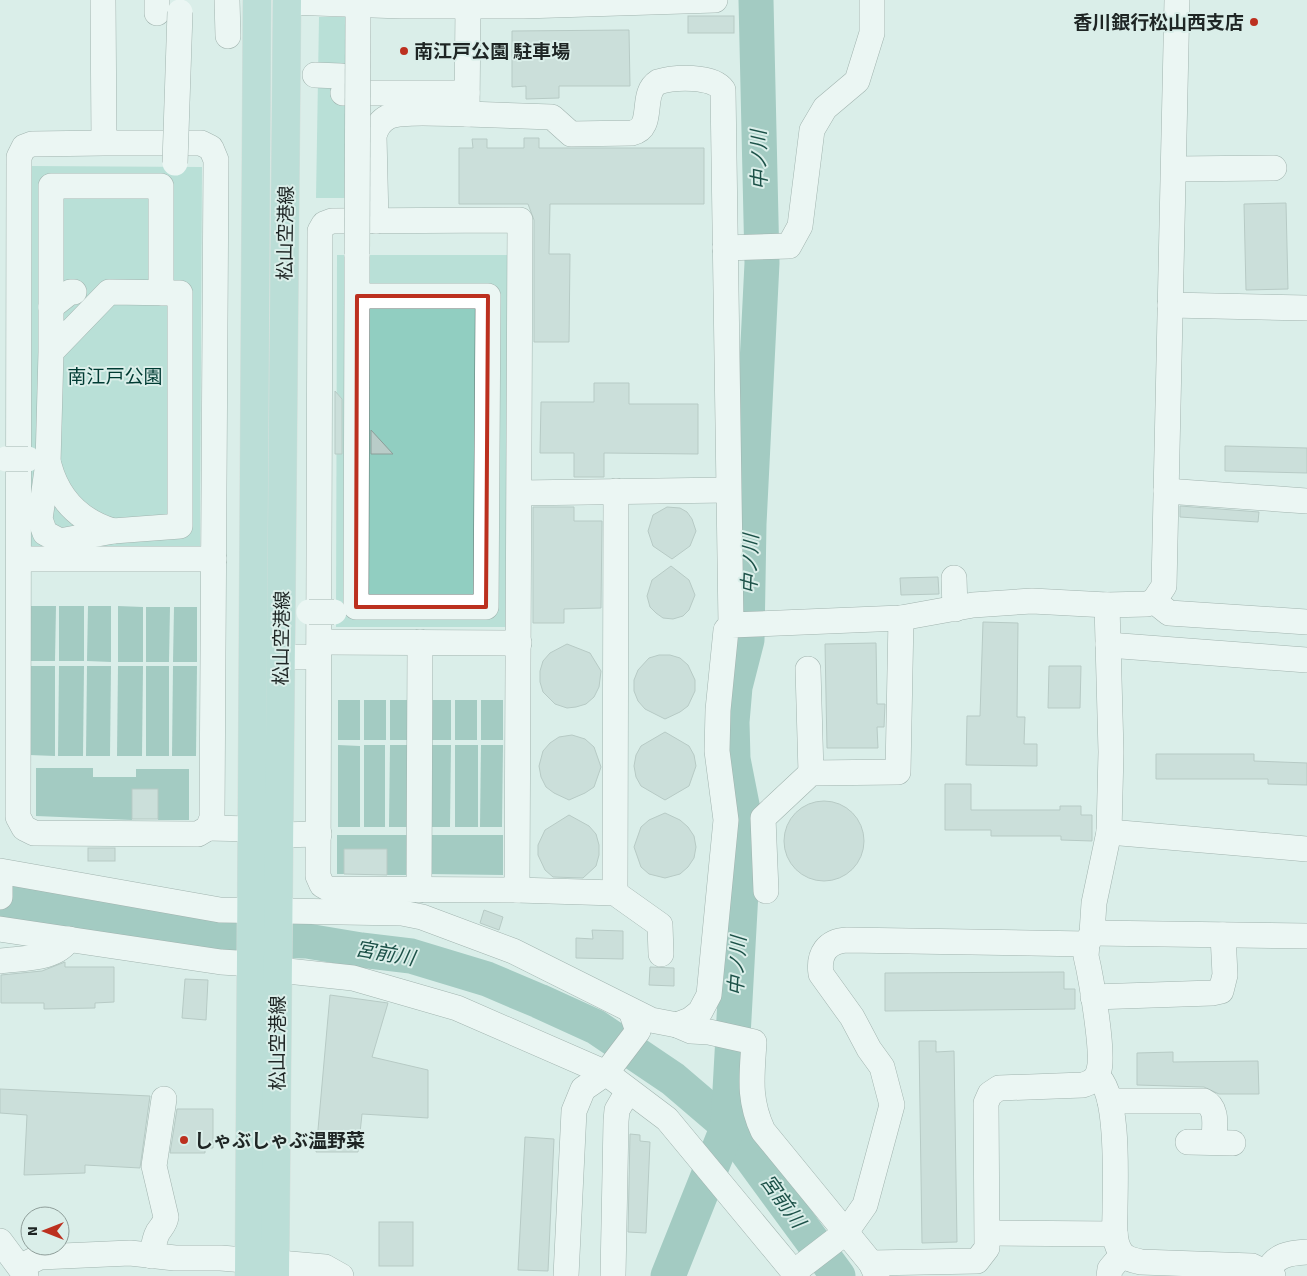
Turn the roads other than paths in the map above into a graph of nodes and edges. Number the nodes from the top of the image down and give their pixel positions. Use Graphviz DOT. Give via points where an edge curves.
graph roads {
  1 [pos="103,0"];
  2 [pos="227,0"];
  3 [pos="257,0"];
  4 [pos="715,0"];
  5 [pos="872,0"];
  6 [pos="1177,0"];
  7 [pos="287,1"];
  8 [pos="523,3"];
  9 [pos="468,5"];
  10 [pos="169,6"];
  11 [pos="358,11"];
  12 [pos="228,36"];
  13 [pos="315,76"];
  14 [pos="349,80"];
  15 [pos="467,103"];
  16 [pos="104,143"];
  17 [pos="1274,168"];
  18 [pos="1174,170"];
  19 [pos="161,186"];
  20 [pos="376,221"];
  21 [pos="725,248"];
  22 [pos="161,293"];
  23 [pos="80,295"];
  24 [pos="357,296"];
  25 [pos="1170,305"];
  26 [pos="1307,308"];
  27 [pos="51,352"];
  28 [pos="32,460"];
  29 [pos="727,490"];
  30 [pos="1166,491"];
  31 [pos="520,492"];
  32 [pos="616,492"];
  33 [pos="1307,501"];
  34 [pos="113,531"];
  35 [pos="19,559"];
  36 [pos="214,559"];
  37 [pos="1154,602"];
  38 [pos="1107,605"];
  39 [pos="345,609"];
  40 [pos="309,612"];
  41 [pos="740,620"];
  42 [pos="1307,622"];
  43 [pos="901,626"];
  44 [pos="420,642"];
  45 [pos="519,643"];
  46 [pos="1108,645"];
  47 [pos="301,652"];
  48 [pos="1307,660"];
  49 [pos="808,669"];
  50 [pos="811,774"];
  51 [pos="208,828"];
  52 [pos="253,829"];
  53 [pos="1109,832"];
  54 [pos="319,834"];
  55 [pos="279,835"];
  56 [pos="1307,849"];
  57 [pos="0,871"];
  58 [pos="0,883"];
  59 [pos="420,890"];
  60 [pos="517,890"];
  61 [pos="766,891"];
  62 [pos="615,893"];
  63 [pos="0,897"];
  64 [pos="265,917"];
  65 [pos="0,929"];
  66 [pos="1223,935"];
  67 [pos="1307,936"];
  68 [pos="69,939"];
  69 [pos="1089,939"];
  70 [pos="661,954"];
  71 [pos="0,961"];
  72 [pos="265,963"];
  73 [pos="1093,998"];
  74 [pos="634,1021"];
  75 [pos="677,1025"];
  76 [pos="606,1073"];
  77 [pos="1097,1076"];
  78 [pos="628,1091"];
  79 [pos="164,1100"];
  80 [pos="1110,1100"];
  81 [pos="1188,1142"];
  82 [pos="988,1233"];
  83 [pos="841,1235"];
  84 [pos="0,1241"];
  85 [pos="1119,1244"];
  86 [pos="1307,1252"];
  87 [pos="152,1256"];
  88 [pos="986,1266"];
  89 [pos="262,1269"];
  90 [pos="874,1269"];
  91 [pos="1190,1270"];
  92 [pos="23,1271"];
  93 [pos="797,1271"];
  94 [pos="1270,1274"];
  95 [pos="341,1276"];
  96 [pos="566,1276"];
  97 [pos="613,1276"];
  98 [pos="1109,1276"];
  1 -- 16 [label="street"];
  2 -- 12 [label="street"];
  3 -- 52 [label="main road, 松山空港線"];
  4 -- 8 [label="street"];
  5 -- 21 [label="street" via="872,33 857,81 825,108 812,130 800,226 789,246"];
  6 -- 18 [label="street"];
  7 -- 11 [label="street"];
  7 -- 47 [label="main road, 松山空港線"];
  8 -- 9 [label="street"];
  9 -- 11 [label="street"];
  9 -- 15 [label="street"];
  10 -- 19 [label="street, bridge" via="184,74 175,163"];
  11 -- 14 [label="street, bridge"];
  13 -- 14 [label="street"];
  14 -- 15 [label="street"];
  14 -- 24 [label="street, bridge"];
  15 -- 20 [label="street" via="399,114 381,122 374,136"];
  15 -- 21 [label="street" via="552,117 571,134 634,132 645,124 648,96 656,84 664,80 713,80 724,96"];
  16 -- 35 [label="street" via="32,144 24,147 20,154"];
  16 -- 36 [label="street" via="201,143 209,146 215,155"];
  17 -- 18 [label="street"];
  18 -- 25 [label="street"];
  19 -- 22 [label="street"];
  19 -- 23 [label="street" via="51,186 52,274"];
  20 -- 31 [label="street" via="520,220"];
  20 -- 47 [label="street" via="330,221 320,231"];
  21 -- 29 [label="street"];
  22 -- 23 [label="street"];
  22 -- 34 [label="street" via="180,293 180,526"];
  23 -- 27 [label="street"];
  23 -- 27 [label="street"];
  24 -- 39 [label="street"];
  24 -- 39 [label="street" via="488,296 486,607"];
  25 -- 26 [label="street"];
  25 -- 30 [label="street"];
  27 -- 28 [label="street"];
  28 -- 34 [label="street" via="66,502 87,520"];
  28 -- 34 [label="street" via="45,533 60,541"];
  29 -- 32 [label="street"];
  29 -- 41 [label="street"];
  30 -- 33 [label="street"];
  30 -- 37 [label="street" via="1164,586"];
  31 -- 32 [label="street"];
  31 -- 45 [label="street"];
  32 -- 62 [label="street"];
  35 -- 36 [label="street"];
  35 -- 51 [label="street" via="18,814 22,826 34,833 195,834"];
  36 -- 51 [label="street" via="212,818"];
  37 -- 38 [label="street"];
  37 -- 42 [label="street" via="1170,613"];
  38 -- 43 [label="street" via="1032,602 954,593"];
  38 -- 46 [label="street"];
  39 -- 40 [label="street, bridge"];
  41 -- 43 [label="street"];
  41 -- 75 [label="street" via="726,630 718,710 717,751 726,820 710,988 700,1012"];
  43 -- 50 [label="street" via="898,772"];
  44 -- 45 [label="street"];
  44 -- 47 [label="street"];
  44 -- 59 [label="street"];
  45 -- 60 [label="street"];
  46 -- 48 [label="street"];
  46 -- 53 [label="street"];
  47 -- 54 [label="street"];
  47 -- 55 [label="main road, 松山空港線"];
  49 -- 50 [label="street"];
  50 -- 61 [label="street" via="763,818"];
  51 -- 52 [label="street"];
  52 -- 64 [label="main road, 松山空港線"];
  53 -- 56 [label="street"];
  53 -- 69 [label="street"];
  54 -- 55 [label="street"];
  54 -- 59 [label="street" via="318,876 326,888"];
  55 -- 64 [label="main road, 松山空港線"];
  57 -- 64 [label="street"];
  58 -- 63 [label="street"];
  59 -- 60 [label="street"];
  60 -- 62 [label="street"];
  62 -- 70 [label="street" via="660,925"];
  64 -- 72 [label="main road, 松山空港線"];
  64 -- 74 [label="street" via="402,913 422,917 513,951 590,988"];
  65 -- 68 [label="street"];
  66 -- 67 [label="street"];
  66 -- 69 [label="street"];
  66 -- 73 [label="street" via="1225,975 1221,990"];
  68 -- 71 [label="street" via="64,947 49,955"];
  68 -- 72 [label="street" via="221,962"];
  69 -- 73 [label="street" via="1086,956"];
  69 -- 83 [label="street" via="837,940 828,945 822,954 821,974 882,1067 892,1105 865,1205"];
  72 -- 76 [label="street" via="353,978 442,1003 490,1020"];
  72 -- 89 [label="main road, 松山空港線"];
  73 -- 77 [label="street" via="1100,1058"];
  74 -- 75 [label="street" via="651,1020"];
  74 -- 76 [label="street"];
  75 -- 83 [label="street" via="691,1031 754,1042 751,1084 754,1113 762,1131"];
  76 -- 78 [label="street"];
  76 -- 96 [label="street" via="583,1089 574,1112"];
  77 -- 80 [label="street" via="1105,1084"];
  77 -- 82 [label="street" via="1083,1085 999,1088 990,1094 986,1103"];
  78 -- 93 [label="street" via="667,1119"];
  78 -- 97 [label="street" via="617,1110 616,1121"];
  79 -- 87 [label="street" via="154,1166 166,1217 165,1225 154,1242"];
  80 -- 81 [label="street" via="1204,1101 1211,1104 1224,1142"];
  80 -- 85 [label="street"];
  82 -- 85 [label="street"];
  82 -- 88 [label="street"];
  83 -- 90 [label="street"];
  83 -- 93 [label="street"];
  84 -- 92 [label="street"];
  85 -- 91 [label="street" via="1131,1260"];
  85 -- 98 [label="street"];
  86 -- 94 [label="street" via="1281,1256 1276,1259"];
  87 -- 89 [label="street" via="221,1258"];
  87 -- 92 [label="street" via="130,1253 57,1255 40,1257"];
  88 -- 90 [label="street" via="977,1261"];
  89 -- 95 [label="street" via="325,1267"];
  91 -- 94 [label="street" via="1252,1266"];
}
